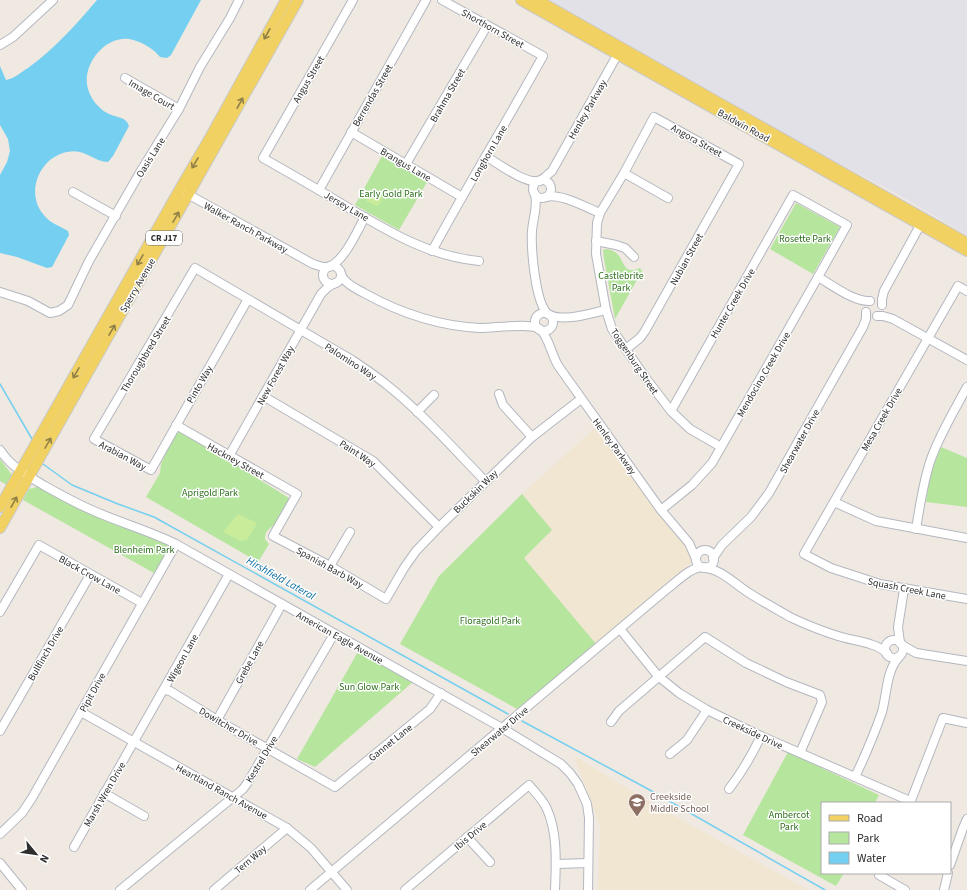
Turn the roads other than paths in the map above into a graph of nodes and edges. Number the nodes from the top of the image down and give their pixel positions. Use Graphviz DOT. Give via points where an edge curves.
graph roads {
  1 [pos="53,0"];
  2 [pos="239,0"];
  3 [pos="286,0"];
  4 [pos="298,0"];
  5 [pos="353,0"];
  6 [pos="426,0"];
  7 [pos="442,0"];
  8 [pos="521,0"];
  9 [pos="538,5"];
  10 [pos="487,26"];
  11 [pos="0,46"];
  12 [pos="620,51"];
  13 [pos="543,56"];
  14 [pos="125,78"];
  15 [pos="179,109"];
  16 [pos="654,117"];
  17 [pos="351,132"];
  18 [pos="486,157"];
  19 [pos="263,158"];
  20 [pos="406,164"];
  21 [pos="739,164"];
  22 [pos="552,171"];
  23 [pos="624,173"];
  24 [pos="524,178"];
  25 [pos="540,181"];
  26 [pos="551,187"];
  27 [pos="319,190"];
  28 [pos="73,192"];
  29 [pos="184,192"];
  30 [pos="535,193"];
  31 [pos="793,195"];
  32 [pos="462,197"];
  33 [pos="545,197"];
  34 [pos="562,198"];
  35 [pos="668,198"];
  36 [pos="536,208"];
  37 [pos="600,213"];
  38 [pos="116,216"];
  39 [pos="365,217"];
  40 [pos="923,222"];
  41 [pos="596,241"];
  42 [pos="967,242"];
  43 [pos="432,251"];
  44 [pos="967,251"];
  45 [pos="343,255"];
  46 [pos="634,258"];
  47 [pos="479,261"];
  48 [pos="313,264"];
  49 [pos="329,266"];
  50 [pos="195,268"];
  51 [pos="341,273"];
  52 [pos="324,278"];
  53 [pos="818,278"];
  54 [pos="335,283"];
  55 [pos="350,285"];
  56 [pos="884,291"];
  57 [pos="967,291"];
  58 [pos="0,292"];
  59 [pos="321,294"];
  60 [pos="855,298"];
  61 [pos="248,299"];
  62 [pos="540,301"];
  63 [pos="872,301"];
  64 [pos="882,306"];
  65 [pos="606,310"];
  66 [pos="866,311"];
  67 [pos="549,315"];
  68 [pos="876,317"];
  69 [pos="536,318"];
  70 [pos="566,318"];
  71 [pos="893,319"];
  72 [pos="522,326"];
  73 [pos="552,326"];
  74 [pos="863,327"];
  75 [pos="539,329"];
  76 [pos="301,330"];
  77 [pos="927,337"];
  78 [pos="548,344"];
  79 [pos="626,349"];
  80 [pos="967,360"];
  81 [pos="967,387"];
  82 [pos="499,394"];
  83 [pos="434,395"];
  84 [pos="264,396"];
  85 [pos="581,399"];
  86 [pos="671,411"];
  87 [pos="418,412"];
  88 [pos="176,425"];
  89 [pos="532,437"];
  90 [pos="94,439"];
  91 [pos="721,447"];
  92 [pos="0,450"];
  93 [pos="229,456"];
  94 [pos="151,470"];
  95 [pos="24,474"];
  96 [pos="485,481"];
  97 [pos="834,502"];
  98 [pos="0,507"];
  99 [pos="661,510"];
  100 [pos="439,527"];
  101 [pos="0,528"];
  102 [pos="916,529"];
  103 [pos="350,532"];
  104 [pos="273,536"];
  105 [pos="967,538"];
  106 [pos="689,543"];
  107 [pos="176,544"];
  108 [pos="722,544"];
  109 [pos="704,550"];
  110 [pos="804,554"];
  111 [pos="713,558"];
  112 [pos="696,560"];
  113 [pos="330,566"];
  114 [pos="704,568"];
  115 [pos="688,573"];
  116 [pos="721,573"];
  117 [pos="229,574"];
  118 [pos="90,575"];
  119 [pos="904,588"];
  120 [pos="386,599"];
  121 [pos="967,599"];
  122 [pos="142,603"];
  123 [pos="282,604"];
  124 [pos="0,612"];
  125 [pos="898,627"];
  126 [pos="620,629"];
  127 [pos="334,634"];
  128 [pos="889,642"];
  129 [pos="901,644"];
  130 [pos="872,645"];
  131 [pos="916,652"];
  132 [pos="888,654"];
  133 [pos="900,656"];
  134 [pos="967,661"];
  135 [pos="891,672"];
  136 [pos="658,676"];
  137 [pos="164,690"];
  138 [pos="441,694"];
  139 [pos="707,710"];
  140 [pos="81,712"];
  141 [pos="217,720"];
  142 [pos="611,722"];
  143 [pos="967,723"];
  144 [pos="502,728"];
  145 [pos="0,731"];
  146 [pos="760,736"];
  147 [pos="134,742"];
  148 [pos="268,749"];
  149 [pos="800,753"];
  150 [pos="670,754"];
  151 [pos="855,777"];
  152 [pos="335,787"];
  153 [pos="729,789"];
  154 [pos="104,793"];
  155 [pos="232,797"];
  156 [pos="910,802"];
  157 [pos="144,816"];
  158 [pos="967,819"];
  159 [pos="287,828"];
  160 [pos="965,829"];
  161 [pos="0,834"];
  162 [pos="467,837"];
  163 [pos="74,846"];
  164 [pos="490,862"];
  165 [pos="0,863"];
  166 [pos="588,863"];
  167 [pos="951,863"];
  168 [pos="556,864"];
  169 [pos="332,872"];
  170 [pos="880,874"];
  171 [pos="948,874"];
  172 [pos="409,889"];
  173 [pos="22,890"];
  174 [pos="120,890"];
  175 [pos="214,890"];
  176 [pos="310,890"];
  177 [pos="347,890"];
  178 [pos="555,890"];
  179 [pos="588,890"];
  180 [pos="905,890"];
  181 [pos="944,890"];
  1 -- 11 [label="street"];
  2 -- 15 [label="street, Oasis Lane"];
  3 -- 29 [label="main road, Sperry Avenue / CR J17, one-way" via="211,136"];
  29 -- 4 [label="main road, Sperry Avenue / CR J17, one-way"];
  5 -- 19 [label="street, Angus Street"];
  6 -- 17 [label="street, Berrendas Street"];
  7 -- 10 [label="street, Shorthorn Street"];
  8 -- 9 [label="main road, Baldwin Road"];
  9 -- 12 [label="main road, Baldwin Road"];
  9 -- 12 [label="main road, Baldwin Road" via="578,23"];
  10 -- 13 [label="street, Shorthorn Street"];
  10 -- 20 [label="street, Brahma Street"];
  12 -- 22 [label="street, Henley Parkway"];
  12 -- 40 [label="main road, Baldwin Road"];
  13 -- 18 [label="street, Longhorn Lane"];
  14 -- 15 [label="street, Image Court"];
  15 -- 38 [label="street, Oasis Lane"];
  16 -- 21 [label="street, Angora Street"];
  16 -- 23 [label="street, Toggenburg Street"];
  17 -- 20 [label="street, Brangus Lane"];
  17 -- 27 [label="street, Berrendas Street"];
  18 -- 24 [label="street"];
  18 -- 32 [label="street, Longhorn Lane"];
  19 -- 27 [label="street, Jersey Lane"];
  20 -- 32 [label="street, Brangus Lane"];
  21 -- 79 [label="street, Nubian Street" via="645,331"];
  22 -- 25 [label="street, Henley Parkway"];
  22 -- 26 [label="street, Henley Parkway"];
  23 -- 35 [label="street"];
  23 -- 37 [label="street, Toggenburg Street"];
  24 -- 25 [label="street"];
  24 -- 30 [label="street"];
  25 -- 26 [label="street" via="548,182"];
  25 -- 30 [label="street" via="534,186"];
  26 -- 33 [label="street"];
  26 -- 34 [label="street"];
  27 -- 39 [label="street, Jersey Lane"];
  28 -- 38 [label="street"];
  29 -- 48 [label="street, Walker Ranch Parkway"];
  29 -- 95 [label="main road, Sperry Avenue / CR J17"];
  30 -- 33 [label="street" via="539,197"];
  30 -- 36 [label="street"];
  31 -- 53 [label="street, Mendocino Creek Drive" via="847,225"];
  31 -- 86 [label="street, Hunter Creek Drive"];
  32 -- 43 [label="street, Longhorn Lane"];
  33 -- 34 [label="street"];
  33 -- 36 [label="street"];
  34 -- 37 [label="street"];
  36 -- 62 [label="street" via="532,247"];
  37 -- 41 [label="street, Toggenburg Street"];
  38 -- 58 [label="street, Oasis Lane" via="68,305 59,311 50,313 28,301"];
  39 -- 43 [label="street, Jersey Lane"];
  39 -- 45 [label="street"];
  40 -- 42 [label="main road, Baldwin Road"];
  40 -- 44 [label="main road, Baldwin Road"];
  40 -- 56 [label="street"];
  41 -- 46 [label="street" via="625,248"];
  41 -- 65 [label="street, Toggenburg Street"];
  43 -- 47 [label="street, Jersey Lane"];
  45 -- 49 [label="street"];
  45 -- 51 [label="street"];
  48 -- 49 [label="street, Walker Ranch Parkway"];
  48 -- 52 [label="street, Walker Ranch Parkway"];
  49 -- 51 [label="street" via="336,267"];
  49 -- 52 [label="street" via="325,270"];
  50 -- 61 [label="street, Palomino Way"];
  50 -- 90 [label="street, Thoroughbred Street"];
  51 -- 54 [label="street" via="340,279"];
  51 -- 55 [label="street"];
  52 -- 54 [label="street" via="330,283"];
  52 -- 59 [label="street, New Forest Way"];
  53 -- 60 [label="street"];
  53 -- 91 [label="street, Mendocino Creek Drive"];
  54 -- 55 [label="street"];
  54 -- 59 [label="street, New Forest Way"];
  55 -- 72 [label="street" via="408,314 430,320 479,328"];
  56 -- 63 [label="street"];
  56 -- 64 [label="street"];
  57 -- 77 [label="street, Mesa Creek Drive" via="958,286"];
  59 -- 76 [label="street, New Forest Way"];
  60 -- 63 [label="street"];
  60 -- 66 [label="street"];
  61 -- 76 [label="street, Palomino Way"];
  61 -- 88 [label="street, Pinto Way"];
  62 -- 67 [label="street"];
  62 -- 69 [label="street" via="540,310"];
  63 -- 64 [label="street" via="878,301"];
  63 -- 66 [label="street" via="866,305"];
  64 -- 68 [label="street" via="881,313"];
  64 -- 71 [label="street"];
  65 -- 70 [label="street"];
  65 -- 79 [label="street, Toggenburg Street" via="612,329"];
  66 -- 68 [label="street" via="870,316"];
  66 -- 74 [label="street, Shearwater Drive"];
  67 -- 69 [label="street" via="541,313"];
  67 -- 70 [label="street"];
  67 -- 73 [label="street" via="553,320"];
  68 -- 71 [label="street"];
  68 -- 74 [label="street, Shearwater Drive"];
  69 -- 72 [label="street"];
  69 -- 75 [label="street"];
  70 -- 73 [label="street"];
  71 -- 77 [label="street"];
  72 -- 75 [label="street"];
  73 -- 75 [label="street" via="545,331"];
  73 -- 78 [label="street"];
  74 -- 108 [label="street, Shearwater Drive" via="769,492 742,526"];
  75 -- 78 [label="street, Henley Parkway"];
  76 -- 84 [label="street, New Forest Way"];
  76 -- 87 [label="street, Palomino Way" via="372,373"];
  77 -- 80 [label="street"];
  77 -- 97 [label="street, Mesa Creek Drive"];
  78 -- 85 [label="street, Henley Parkway" via="556,363"];
  79 -- 86 [label="street, Toggenburg Street"];
  81 -- 102 [label="street" via="943,431 931,460"];
  82 -- 89 [label="street" via="503,405"];
  83 -- 87 [label="street"];
  84 -- 93 [label="street, New Forest Way"];
  84 -- 100 [label="street, Paint Way" via="373,461"];
  85 -- 89 [label="street, Buckskin Way"];
  85 -- 99 [label="street, Henley Parkway"];
  86 -- 91 [label="street, Toggenburg Street" via="690,429"];
  87 -- 96 [label="street, Palomino Way"];
  88 -- 93 [label="street, Hackney Street"];
  88 -- 94 [label="street, Pinto Way"];
  89 -- 96 [label="street, Buckskin Way"];
  90 -- 94 [label="street, Arabian Way"];
  91 -- 99 [label="street, Mendocino Creek Drive" via="701,476"];
  92 -- 95 [label="street, American Eagle Avenue"];
  93 -- 104 [label="street, Hackney Street" via="297,494"];
  95 -- 98 [label="main road, Sperry Avenue / CR J17"];
  101 -- 95 [label="main road, Sperry Avenue / CR J17, one-way"];
  95 -- 107 [label="street, American Eagle Avenue" via="79,505"];
  96 -- 100 [label="street, Buckskin Way"];
  97 -- 102 [label="street" via="876,521"];
  97 -- 110 [label="street, Mesa Creek Drive"];
  99 -- 106 [label="street, Henley Parkway"];
  100 -- 120 [label="street, Buckskin Way" via="416,551"];
  102 -- 105 [label="street"];
  103 -- 113 [label="street"];
  104 -- 113 [label="street, Spanish Barb Way"];
  106 -- 109 [label="street, Henley Parkway"];
  106 -- 112 [label="street, Henley Parkway"];
  107 -- 117 [label="street, American Eagle Avenue"];
  107 -- 122 [label="street, Pipit Drive"];
  108 -- 109 [label="street, Shearwater Drive"];
  108 -- 111 [label="street, Shearwater Drive"];
  109 -- 111 [label="street" via="710,551"];
  109 -- 112 [label="street" via="698,553"];
  110 -- 119 [label="street, Squash Creek Lane" via="854,576"];
  111 -- 114 [label="street" via="711,565"];
  111 -- 116 [label="street"];
  112 -- 114 [label="street"];
  112 -- 115 [label="street, Shearwater Drive"];
  113 -- 120 [label="street, Spanish Barb Way"];
  114 -- 115 [label="street, Shearwater Drive"];
  114 -- 116 [label="street"];
  115 -- 126 [label="street, Shearwater Drive"];
  116 -- 130 [label="street" via="749,593 791,617 826,632"];
  117 -- 123 [label="street, American Eagle Avenue"];
  117 -- 137 [label="street, Wigeon Lane"];
  118 -- 122 [label="street, Black Crow Lane"];
  118 -- 124 [label="street, Black Crow Lane" via="39,545"];
  118 -- 145 [label="street, Bullfinch Drive"];
  119 -- 121 [label="street, Squash Creek Lane"];
  119 -- 125 [label="street"];
  122 -- 140 [label="street, Pipit Drive"];
  123 -- 127 [label="street, American Eagle Avenue"];
  123 -- 141 [label="street, Grebe Lane"];
  125 -- 128 [label="street"];
  125 -- 129 [label="street"];
  126 -- 136 [label="street, Creekside Drive"];
  126 -- 144 [label="street, Shearwater Drive"];
  127 -- 138 [label="street, American Eagle Avenue"];
  127 -- 148 [label="street, Kestrel Drive"];
  128 -- 129 [label="street" via="896,641"];
  128 -- 130 [label="street" via="884,645"];
  128 -- 132 [label="street" via="886,648"];
  129 -- 131 [label="street"];
  129 -- 133 [label="street" via="903,650"];
  130 -- 132 [label="street"];
  131 -- 133 [label="street"];
  131 -- 134 [label="street"];
  132 -- 133 [label="street" via="894,658"];
  132 -- 135 [label="street"];
  133 -- 135 [label="street"];
  135 -- 151 [label="street" via="872,741"];
  136 -- 139 [label="street, Creekside Drive"];
  136 -- 142 [label="street" via="619,711"];
  136 -- 149 [label="street" via="705,637 746,663 817,693 822,697 822,702"];
  137 -- 141 [label="street, Dowitcher Drive" via="170,691"];
  137 -- 147 [label="street, Wigeon Lane"];
  138 -- 144 [label="street, American Eagle Avenue"];
  138 -- 152 [label="street, Gannet Lane" via="430,709"];
  139 -- 146 [label="street, Creekside Drive"];
  139 -- 150 [label="street" via="687,740"];
  140 -- 147 [label="street, Heartland Ranch Avenue"];
  140 -- 161 [label="street, Pipit Drive" via="26,807"];
  141 -- 148 [label="street, Dowitcher Drive"];
  143 -- 156 [label="street" via="942,718"];
  144 -- 166 [label="street, American Eagle Avenue" via="561,764 578,784 585,797 588,811"];
  144 -- 169 [label="street, Shearwater Drive"];
  146 -- 149 [label="street, Creekside Drive"];
  146 -- 153 [label="street" via="752,756"];
  147 -- 154 [label="street, Marsh Wren Drive"];
  147 -- 155 [label="street, Heartland Ranch Avenue"];
  148 -- 152 [label="street, Dowitcher Drive"];
  148 -- 155 [label="street, Kestrel Drive" via="243,789"];
  149 -- 151 [label="street, Creekside Drive"];
  151 -- 156 [label="street, Creekside Drive"];
  154 -- 157 [label="street"];
  154 -- 163 [label="street, Marsh Wren Drive"];
  155 -- 159 [label="street, Heartland Ranch Avenue"];
  155 -- 174 [label="street, Kestrel Drive"];
  158 -- 160 [label="street"];
  159 -- 169 [label="street, Heartland Ranch Avenue" via="311,848"];
  159 -- 175 [label="street, Tern Way"];
  160 -- 167 [label="street"];
  162 -- 164 [label="street"];
  162 -- 168 [label="street, Ibis Drive" via="529,785 541,799 549,816"];
  162 -- 172 [label="street, Ibis Drive"];
  165 -- 173 [label="street"];
  166 -- 168 [label="street"];
  166 -- 179 [label="street, American Eagle Avenue"];
  168 -- 178 [label="street"];
  169 -- 176 [label="street, Shearwater Drive"];
  169 -- 177 [label="street, Heartland Ranch Avenue"];
  170 -- 180 [label="street"];
  171 -- 181 [label="street"];
}
